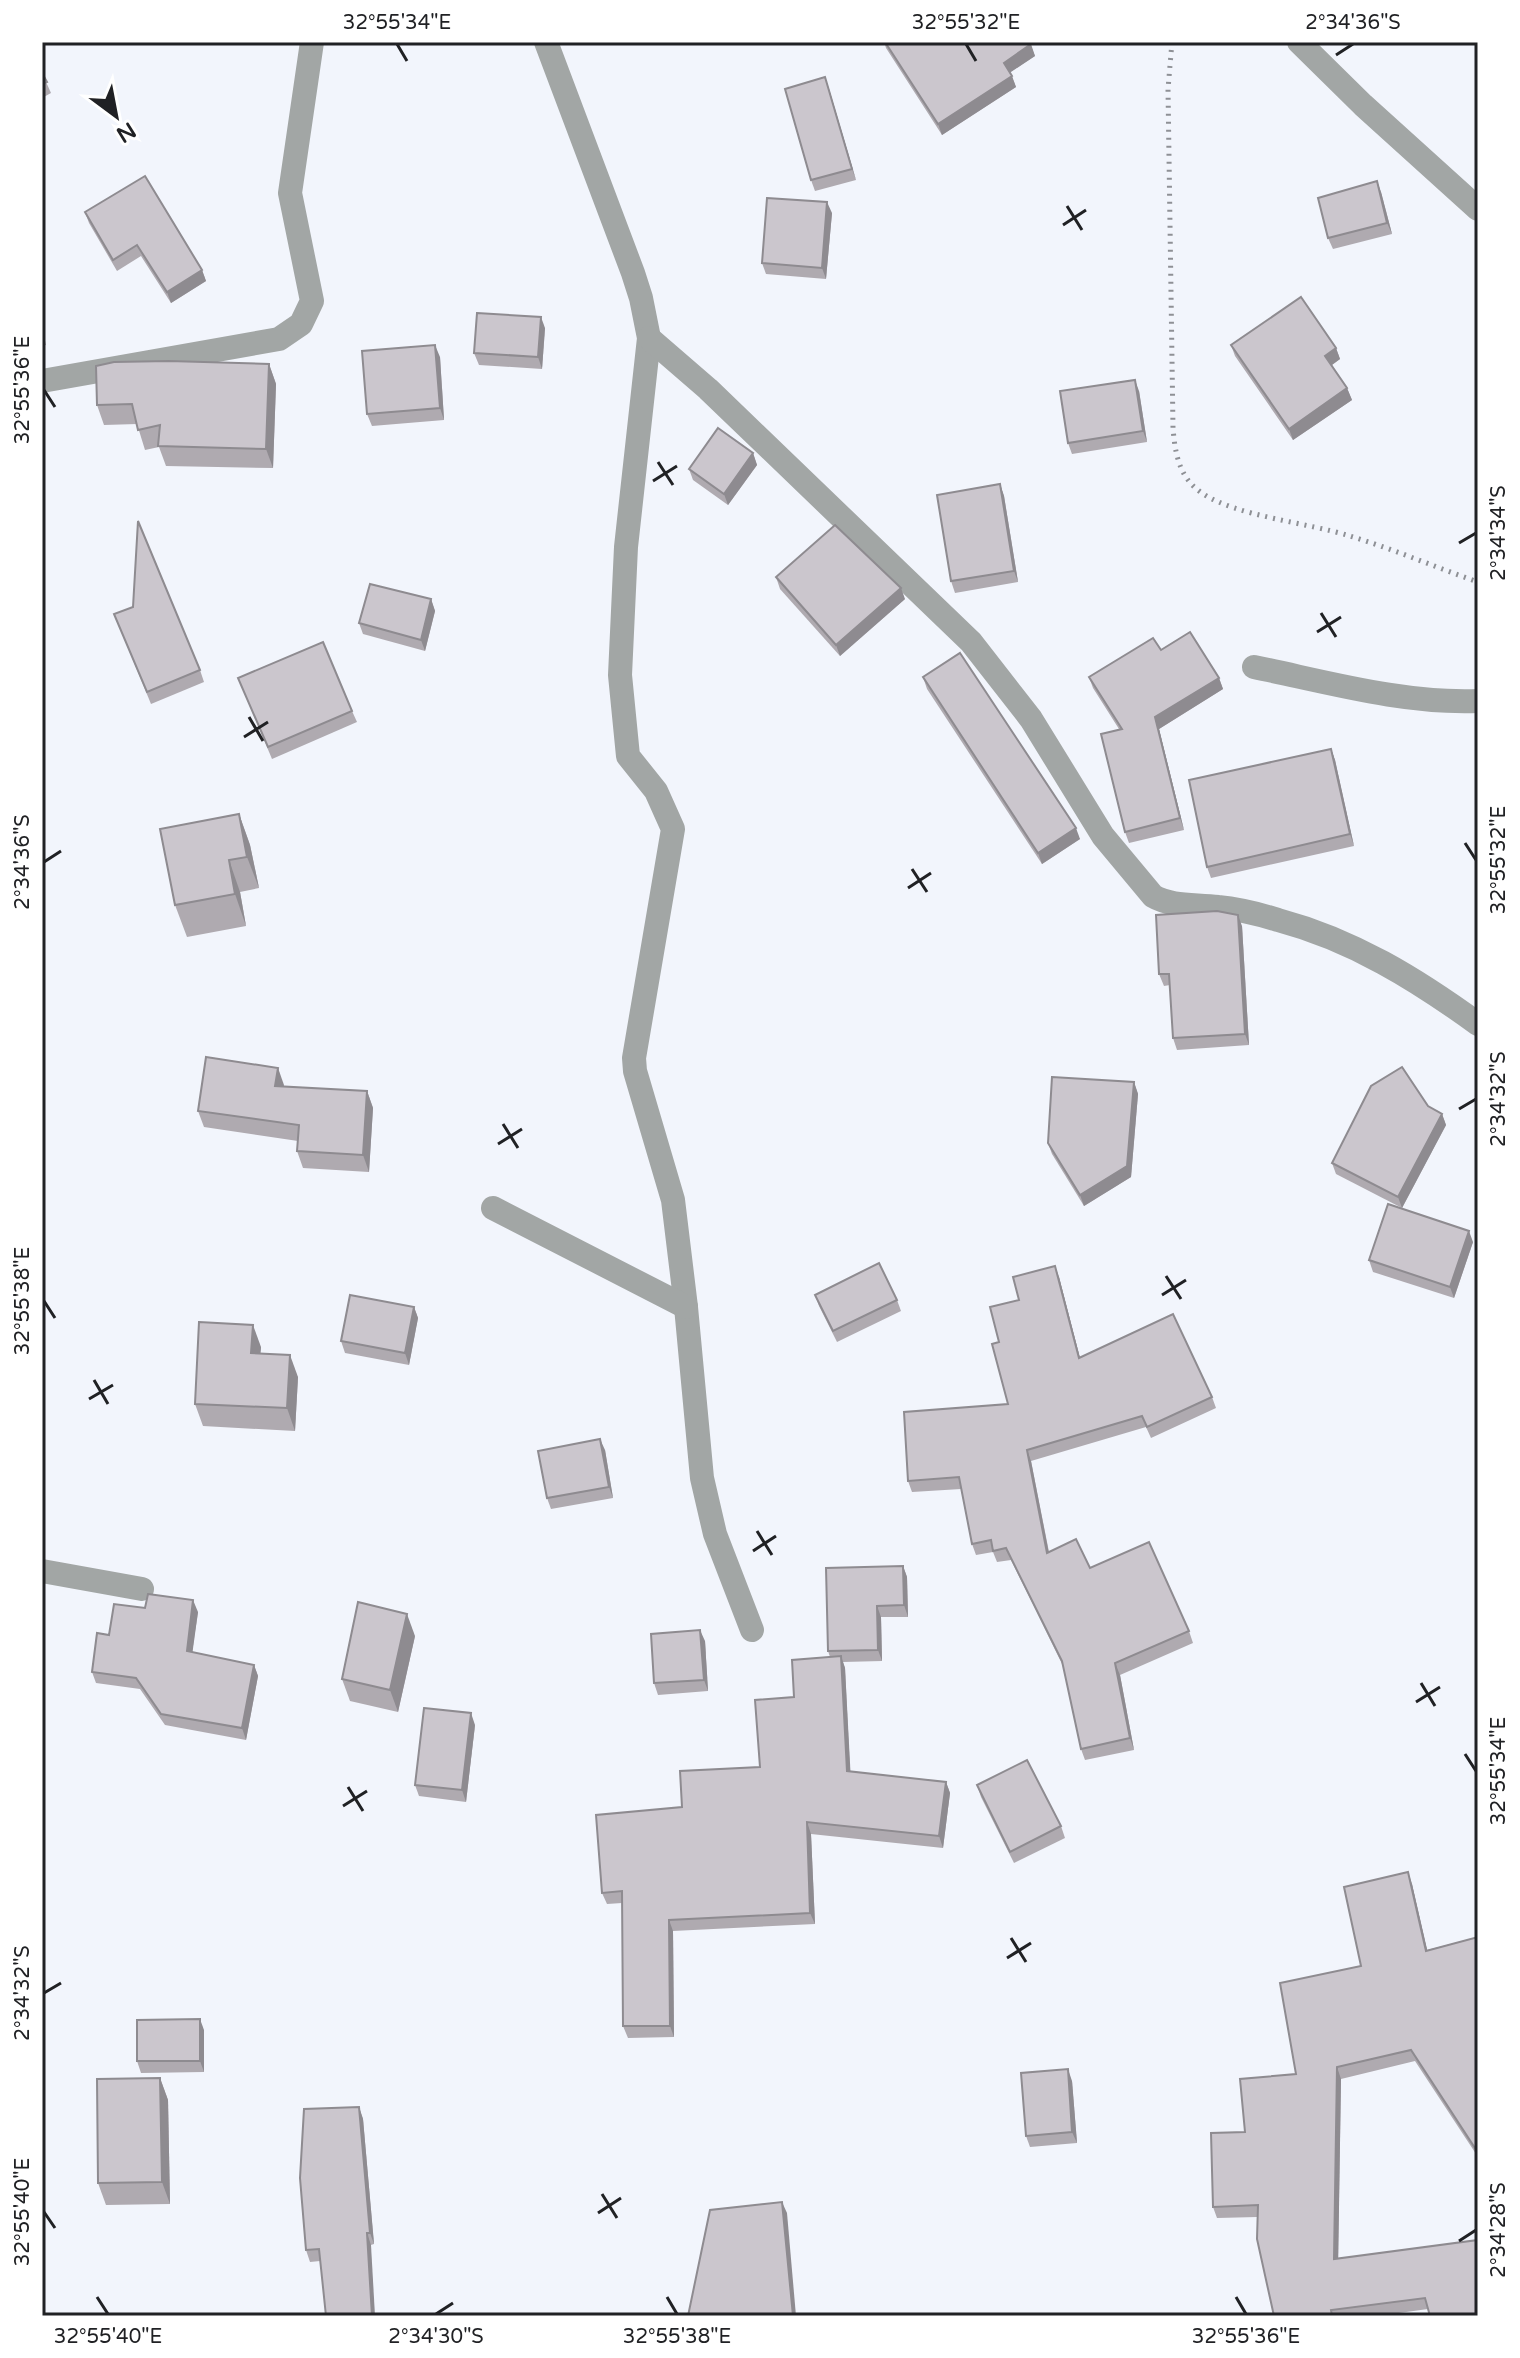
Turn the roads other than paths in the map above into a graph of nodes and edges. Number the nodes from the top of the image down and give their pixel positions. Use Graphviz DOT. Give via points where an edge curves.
graph roads {
  1 [pos="312,42"];
  2 [pos="546,42"];
  3 [pos="1299,42"];
  4 [pos="1478,209"];
  5 [pos="649,338"];
  6 [pos="42,381"];
  7 [pos="1254,667"];
  8 [pos="1478,701"];
  9 [pos="1478,1024"];
  10 [pos="493,1208"];
  11 [pos="686,1307"];
  12 [pos="42,1571"];
  13 [pos="142,1589"];
  14 [pos="752,1630"];
  1 -- 6 [label="street" via="290,193 312,301 301,324 279,339"];
  2 -- 5 [label="street" via="633,273"];
  3 -- 4 [label="street"];
  5 -- 9 [label="street" via="971,642 1031,719 1103,836 1153,896 1164,902 1222,907 1322,933 1419,981"];
  5 -- 11 [label="street" via="626,547 620,675 628,756 656,791 673,829 634,1058 673,1200"];
  7 -- 8 [label="street" via="1379,692"];
  10 -- 11 [label="street"];
  11 -- 14 [label="street" via="702,1478 715,1534"];
  12 -- 13 [label="street"];
}
